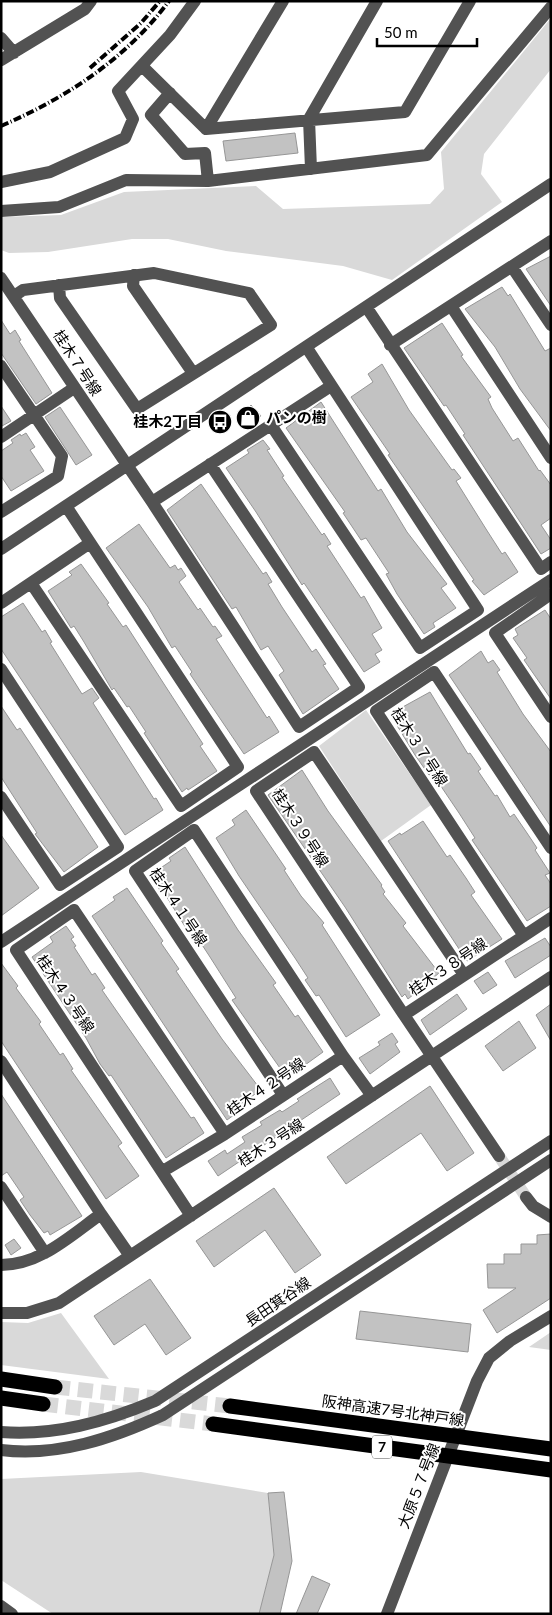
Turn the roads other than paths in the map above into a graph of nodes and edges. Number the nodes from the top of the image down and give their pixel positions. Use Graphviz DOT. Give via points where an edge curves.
graph roads {
  1 [pos="195,1"];
  2 [pos="282,1"];
  3 [pos="377,1"];
  4 [pos="470,1"];
  5 [pos="85,4"];
  6 [pos="551,6"];
  7 [pos="1,38"];
  8 [pos="14,53"];
  9 [pos="1,60"];
  10 [pos="142,66"];
  11 [pos="170,93"];
  12 [pos="309,119"];
  13 [pos="206,130"];
  14 [pos="311,168"];
  15 [pos="208,181"];
  16 [pos="1,182"];
  17 [pos="549,189"];
  18 [pos="1,211"];
  19 [pos="551,242"];
  20 [pos="512,267"];
  21 [pos="134,274"];
  22 [pos="1,278"];
  23 [pos="59,285"];
  24 [pos="14,296"];
  25 [pos="451,306"];
  26 [pos="367,308"];
  27 [pos="551,325"];
  28 [pos="390,345"];
  29 [pos="307,348"];
  30 [pos="1,366"];
  31 [pos="193,373"];
  32 [pos="331,386"];
  33 [pos="74,388"];
  34 [pos="34,416"];
  35 [pos="271,425"];
  36 [pos="1,437"];
  37 [pos="551,458"];
  38 [pos="210,464"];
  39 [pos="126,465"];
  40 [pos="152,502"];
  41 [pos="66,506"];
  42 [pos="1,512"];
  43 [pos="90,543"];
  44 [pos="1,549"];
  45 [pos="551,562"];
  46 [pos="551,580"];
  47 [pos="31,583"];
  48 [pos="551,594"];
  49 [pos="1,602"];
  50 [pos="1,669"];
  51 [pos="551,717"];
  52 [pos="1,797"];
  53 [pos="551,848"];
  54 [pos="551,918"];
  55 [pos="524,936"];
  56 [pos="1,942"];
  57 [pos="464,975"];
  58 [pos="551,977"];
  59 [pos="404,1015"];
  60 [pos="343,1056"];
  61 [pos="430,1058"];
  62 [pos="1,1061"];
  63 [pos="283,1095"];
  64 [pos="372,1096"];
  65 [pos="225,1134"];
  66 [pos="551,1141"];
  67 [pos="499,1156"];
  68 [pos="551,1160"];
  69 [pos="163,1172"];
  70 [pos="1,1187"];
  71 [pos="526,1197"];
  72 [pos="101,1214"];
  73 [pos="191,1216"];
  74 [pos="551,1217"];
  75 [pos="45,1253"];
  76 [pos="130,1256"];
  77 [pos="1,1265"];
  78 [pos="1,1313"];
  79 [pos="551,1316"];
  80 [pos="1,1379"];
  81 [pos="55,1387"];
  82 [pos="1,1398"];
  83 [pos="43,1404"];
  84 [pos="230,1406"];
  85 [pos="213,1424"];
  86 [pos="1,1432"];
  87 [pos="1,1450"];
  88 [pos="551,1450"];
  89 [pos="551,1470"];
  90 [pos="1,1606"];
  91 [pos="12,1614"];
  92 [pos="387,1614"];
  1 -- 10 [label="street"];
  2 -- 13 [label="street"];
  3 -- 12 [label="street"];
  4 -- 12 [label="street" via="405,112"];
  5 -- 8 [label="street"];
  6 -- 14 [label="street" via="426,155"];
  7 -- 8 [label="street"];
  8 -- 9 [label="street"];
  10 -- 11 [label="street"];
  10 -- 16 [label="street" via="118,91 133,119 125,138 50,172"];
  11 -- 13 [label="street"];
  11 -- 15 [label="street" via="151,115 185,154 205,153"];
  12 -- 13 [label="street"];
  12 -- 14 [label="street"];
  14 -- 15 [label="street"];
  15 -- 18 [label="street" via="126,180 58,207"];
  17 -- 26 [label="street"];
  19 -- 20 [label="street"];
  20 -- 25 [label="street"];
  20 -- 27 [label="street"];
  21 -- 23 [label="street"];
  21 -- 31 [label="street" via="133,286"];
  21 -- 31 [label="street" via="154,273 249,294 271,325"];
  22 -- 24 [label="street, 桂木７号線"];
  23 -- 24 [label="street" via="23,290"];
  23 -- 31 [label="street" via="60,298 137,409"];
  24 -- 33 [label="street, 桂木７号線"];
  25 -- 28 [label="street"];
  25 -- 37 [label="street"];
  26 -- 28 [label="street"];
  26 -- 29 [label="street"];
  28 -- 45 [label="street" via="541,569"];
  29 -- 32 [label="street"];
  29 -- 39 [label="street"];
  30 -- 34 [label="street"];
  32 -- 35 [label="street"];
  32 -- 35 [label="street" via="478,610 420,648"];
  33 -- 34 [label="street"];
  33 -- 39 [label="street, 桂木７号線"];
  34 -- 36 [label="street"];
  34 -- 42 [label="street" via="62,456 58,476"];
  35 -- 38 [label="street"];
  38 -- 40 [label="street"];
  38 -- 40 [label="street, 桂木７号線" via="359,687 299,728"];
  39 -- 40 [label="street, 桂木７号線"];
  39 -- 41 [label="street"];
  41 -- 43 [label="street"];
  41 -- 44 [label="street"];
  43 -- 47 [label="street"];
  43 -- 47 [label="street" via="238,767 181,806"];
  46 -- 56 [label="street"];
  47 -- 49 [label="street"];
  48 -- 51 [label="street" via="495,633"];
  50 -- 52 [label="street" via="118,847 60,885"];
  53 -- 55 [label="street, 桂木３７号線" via="434,672 376,711"];
  54 -- 55 [label="street, 桂木３８号線"];
  55 -- 57 [label="street, 桂木３８号線"];
  57 -- 59 [label="street, 桂木３８号線"];
  57 -- 59 [label="street, 桂木３９号線" via="314,752 256,791"];
  58 -- 61 [label="street, 桂木３号線"];
  59 -- 61 [label="street, 桂木３８号線"];
  60 -- 63 [label="street, 桂木４２号線"];
  60 -- 63 [label="street, 桂木４１号線" via="194,830 135,871"];
  60 -- 64 [label="street"];
  61 -- 64 [label="street, 桂木３号線"];
  61 -- 67 [label="street, 桂木３８号線"];
  62 -- 72 [label="street"];
  63 -- 65 [label="street, 桂木４２号線"];
  64 -- 73 [label="street, 桂木３号線"];
  65 -- 69 [label="street, 桂木４２号線"];
  65 -- 69 [label="street, 桂木４３号線" via="74,910 16,950"];
  66 -- 86 [label="street, 長田箕谷線" via="155,1401 115,1417 68,1429 20,1434"];
  68 -- 87 [label="street, 長田箕谷線" via="163,1415 126,1432 76,1447 18,1452"];
  69 -- 73 [label="street, 桂木４３号線"];
  70 -- 75 [label="street"];
  71 -- 74 [label="street" via="533,1206"];
  72 -- 75 [label="street"];
  72 -- 76 [label="street"];
  73 -- 76 [label="street, 桂木３号線"];
  75 -- 77 [label="street" via="18,1265"];
  76 -- 78 [label="street, 桂木３号線" via="59,1303 27,1313"];
  79 -- 92 [label="street, 大原５７号線" via="510,1340 489,1358 477,1381"];
  80 -- 81 [label="highway"];
  82 -- 83 [label="highway"];
  84 -- 88 [label="highway, 阪神高速7号北神戸線 / 7"];
  85 -- 89 [label="highway, 7"];
  90 -- 91 [label="street"];
}
